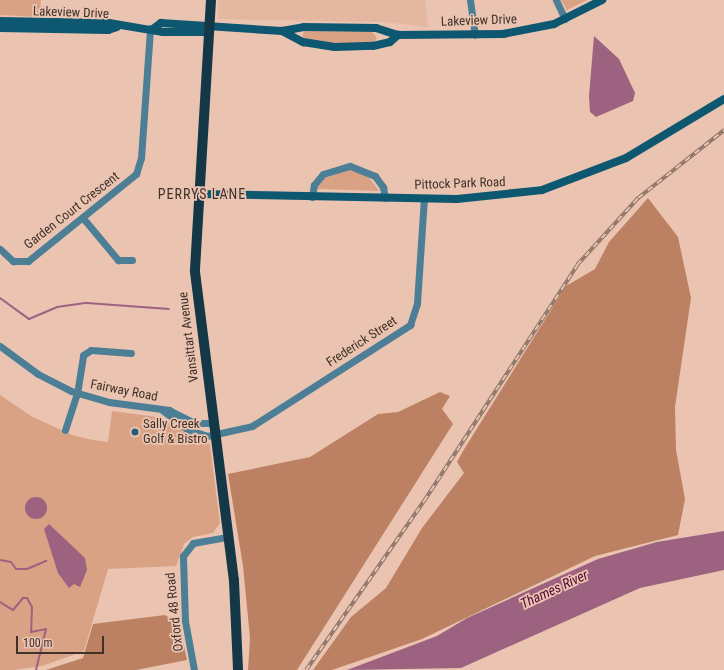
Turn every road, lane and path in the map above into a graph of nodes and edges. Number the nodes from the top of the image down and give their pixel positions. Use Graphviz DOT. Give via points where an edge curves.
graph roads {
  1 [pos="210,0"];
  2 [pos="470,0"];
  3 [pos="556,0"];
  4 [pos="602,0"];
  5 [pos="565,19"];
  6 [pos="0,21"];
  7 [pos="118,27"];
  8 [pos="0,28"];
  9 [pos="152,28"];
  10 [pos="208,28"];
  11 [pos="282,30"];
  12 [pos="398,35"];
  13 [pos="475,35"];
  14 [pos="724,98"];
  15 [pos="198,194"];
  16 [pos="312,197"];
  17 [pos="385,198"];
  18 [pos="424,198"];
  19 [pos="83,218"];
  20 [pos="0,249"];
  21 [pos="132,260"];
  22 [pos="0,346"];
  23 [pos="131,353"];
  24 [pos="77,394"];
  25 [pos="162,410"];
  26 [pos="212,423"];
  27 [pos="65,430"];
  28 [pos="214,434"];
  29 [pos="227,537"];
  30 [pos="194,670"];
  31 [pos="238,670"];
  1 -- 10 [label="main road, Vansittart Avenue"];
  2 -- 13 [label="street"];
  3 -- 5 [label="street"];
  4 -- 5 [label="street, Lakeview Drive"];
  5 -- 13 [label="street, Lakeview Drive" via="520,33"];
  6 -- 7 [label="street, Lakeview Drive" via="108,23"];
  7 -- 8 [label="street, Lakeview Drive" via="108,30"];
  7 -- 9 [label="street, Lakeview Drive"];
  9 -- 10 [label="street, Lakeview Drive" via="161,23"];
  9 -- 19 [label="street, Garden Court Crescent" via="140,166 130,180"];
  10 -- 11 [label="street, Lakeview Drive"];
  10 -- 15 [label="main road, Vansittart Avenue"];
  11 -- 12 [label="street, Lakeview Drive" via="304,27 369,28"];
  11 -- 12 [label="street, Lakeview Drive" via="303,42 335,47 372,46 390,42"];
  12 -- 13 [label="street, Lakeview Drive"];
  14 -- 18 [label="street, Pittock Park Road" via="626,158 565,183 496,197"];
  15 -- 16 [label="street, Pittock Park Road"];
  15 -- 26 [label="main road, Vansittart Avenue" via="196,292"];
  16 -- 17 [label="street, Pittock Park Road"];
  16 -- 17 [label="street" via="314,185 323,174 350,166 375,176 383,187"];
  17 -- 18 [label="street, Pittock Park Road"];
  18 -- 28 [label="street, Frederick Street" via="417,304 412,322 262,421"];
  19 -- 20 [label="street, Garden Court Crescent" via="28,261 12,261"];
  19 -- 21 [label="street" via="118,260"];
  22 -- 24 [label="street, Fairway Road" via="38,374"];
  23 -- 24 [label="street" via="86,352 81,360"];
  24 -- 25 [label="street, Fairway Road"];
  24 -- 27 [label="street"];
  25 -- 26 [label="street, Fairway Road" via="169,410 194,423"];
  25 -- 28 [label="street, Fairway Road" via="193,432"];
  26 -- 28 [label="main road, Vansittart Avenue"];
  28 -- 29 [label="main road, Vansittart Avenue"];
  29 -- 30 [label="street, Oxford 48 Road" via="193,543 183,556 186,621"];
  29 -- 31 [label="main road, Vansittart Avenue" via="234,581"];
}
